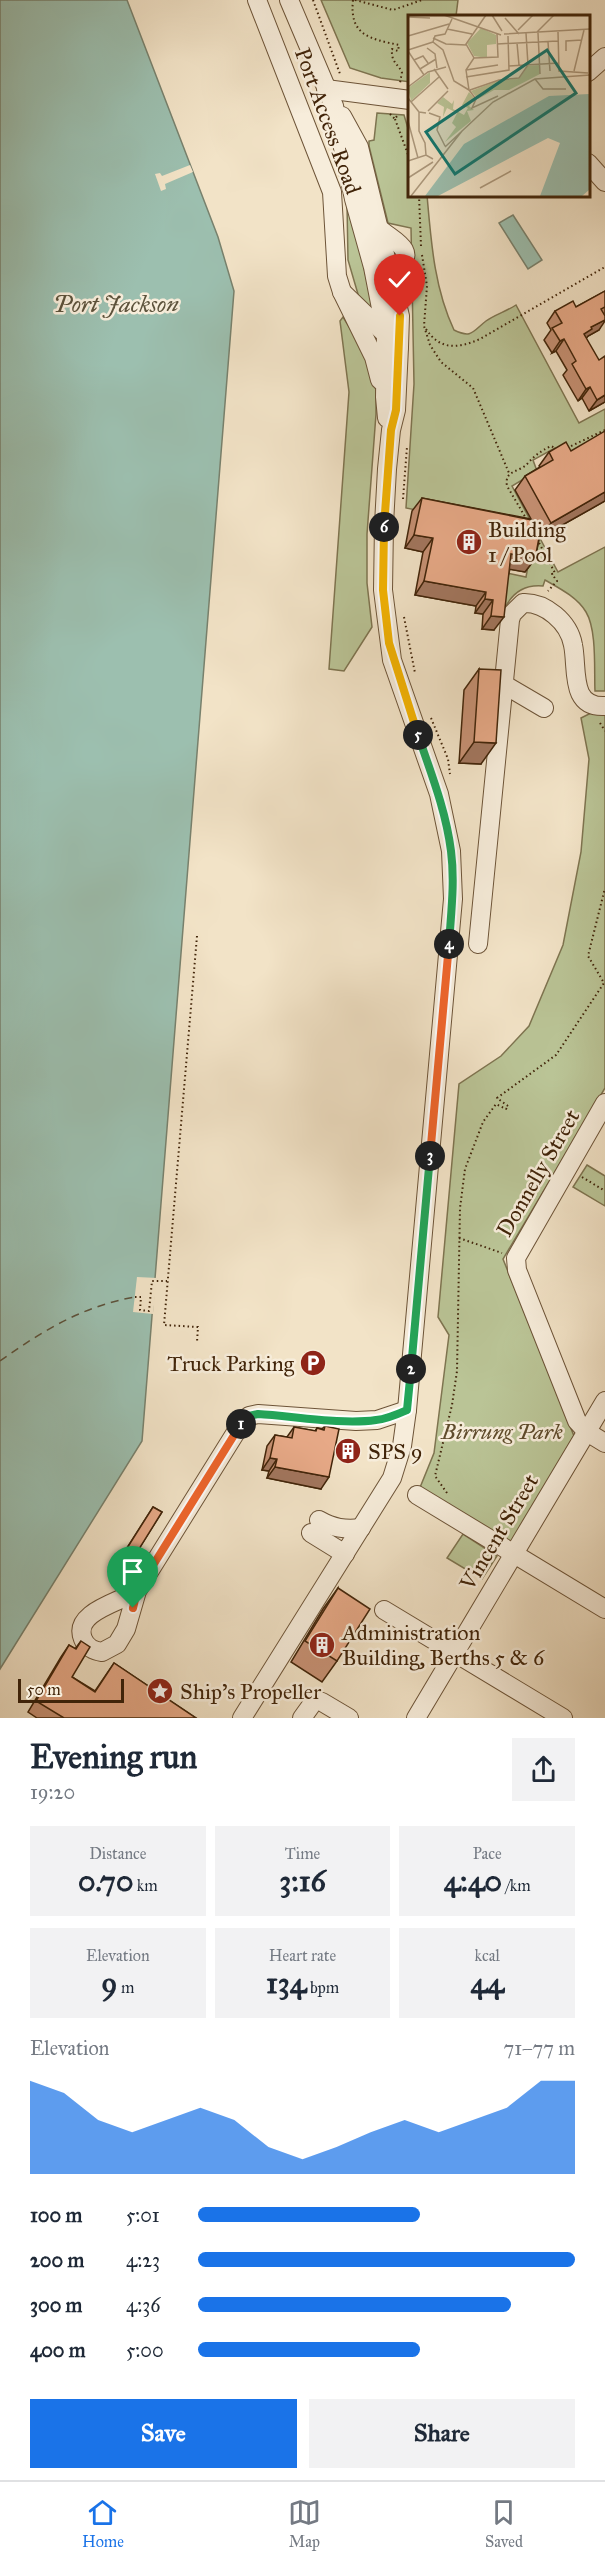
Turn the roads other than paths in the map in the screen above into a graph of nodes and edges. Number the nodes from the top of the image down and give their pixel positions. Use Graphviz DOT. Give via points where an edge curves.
graph roads {
  1 [pos="257,0"];
  2 [pos="289,0"];
  3 [pos="605,57"];
  4 [pos="590,70"];
  5 [pos="326,89"];
  6 [pos="404,99"];
  7 [pos="590,166"];
  8 [pos="327,175"];
  9 [pos="605,182"];
  10 [pos="354,199"];
  11 [pos="371,261"];
  12 [pos="389,269"];
  13 [pos="342,292"];
  14 [pos="386,334"];
  15 [pos="399,347"];
  16 [pos="385,397"];
  17 [pos="391,430"];
  18 [pos="503,684"];
  19 [pos="605,706"];
  20 [pos="544,708"];
  21 [pos="478,944"];
  22 [pos="605,1103"];
  23 [pos="605,1401"];
  24 [pos="407,1410"];
  25 [pos="587,1432"];
  26 [pos="605,1443"];
  27 [pos="417,1495"];
  28 [pos="361,1528"];
  29 [pos="345,1554"];
  30 [pos="514,1554"];
  31 [pos="137,1591"];
  32 [pos="605,1609"];
  33 [pos="384,1610"];
  34 [pos="455,1653"];
  35 [pos="242,1718"];
  36 [pos="302,1718"];
  37 [pos="349,1718"];
  38 [pos="416,1718"];
  39 [pos="563,1718"];
  1 -- 8 [label="street, Port Access Road"];
  2 -- 5 [label="street"];
  3 -- 4 [label="street"];
  5 -- 6 [label="street"];
  5 -- 10 [label="street" via="334,106"];
  5 -- 12 [label="street" via="359,147"];
  7 -- 9 [label="street"];
  8 -- 10 [label="street"];
  8 -- 13 [label="street, Port Access Road" via="335,207 336,266"];
  10 -- 11 [label="street"];
  11 -- 12 [label="street"];
  11 -- 14 [label="street"];
  12 -- 15 [label="street" via="400,316"];
  13 -- 14 [label="street"];
  13 -- 16 [label="street, Port Access Road" via="374,357"];
  14 -- 15 [label="street"];
  14 -- 16 [label="street"];
  15 -- 17 [label="street" via="396,410"];
  16 -- 17 [label="street"];
  17 -- 24 [label="street" via="383,553 389,643 439,794 451,851 453,899"];
  18 -- 19 [label="street" via="512,614 523,603 540,605 562,623 573,643 583,698 590,704"];
  18 -- 20 [label="street"];
  18 -- 21 [label="street"];
  22 -- 25 [label="street, Donnelly Street" via="516,1258 516,1270 577,1421"];
  23 -- 25 [label="street, Vincent Street"];
  24 -- 28 [label="street" via="392,1478"];
  24 -- 31 [label="street" via="377,1420 356,1421 249,1416"];
  25 -- 26 [label="street"];
  25 -- 30 [label="street, Vincent Street"];
  27 -- 30 [label="street"];
  28 -- 29 [label="street"];
  28 -- 29 [label="street" via="315,1527"];
  29 -- 35 [label="street"];
  30 -- 32 [label="street"];
  30 -- 34 [label="street, Vincent Street"];
  33 -- 34 [label="street"];
  34 -- 38 [label="street, Vincent Street"];
  34 -- 39 [label="street"];
  36 -- 37 [label="street" via="315,1700"];
}
